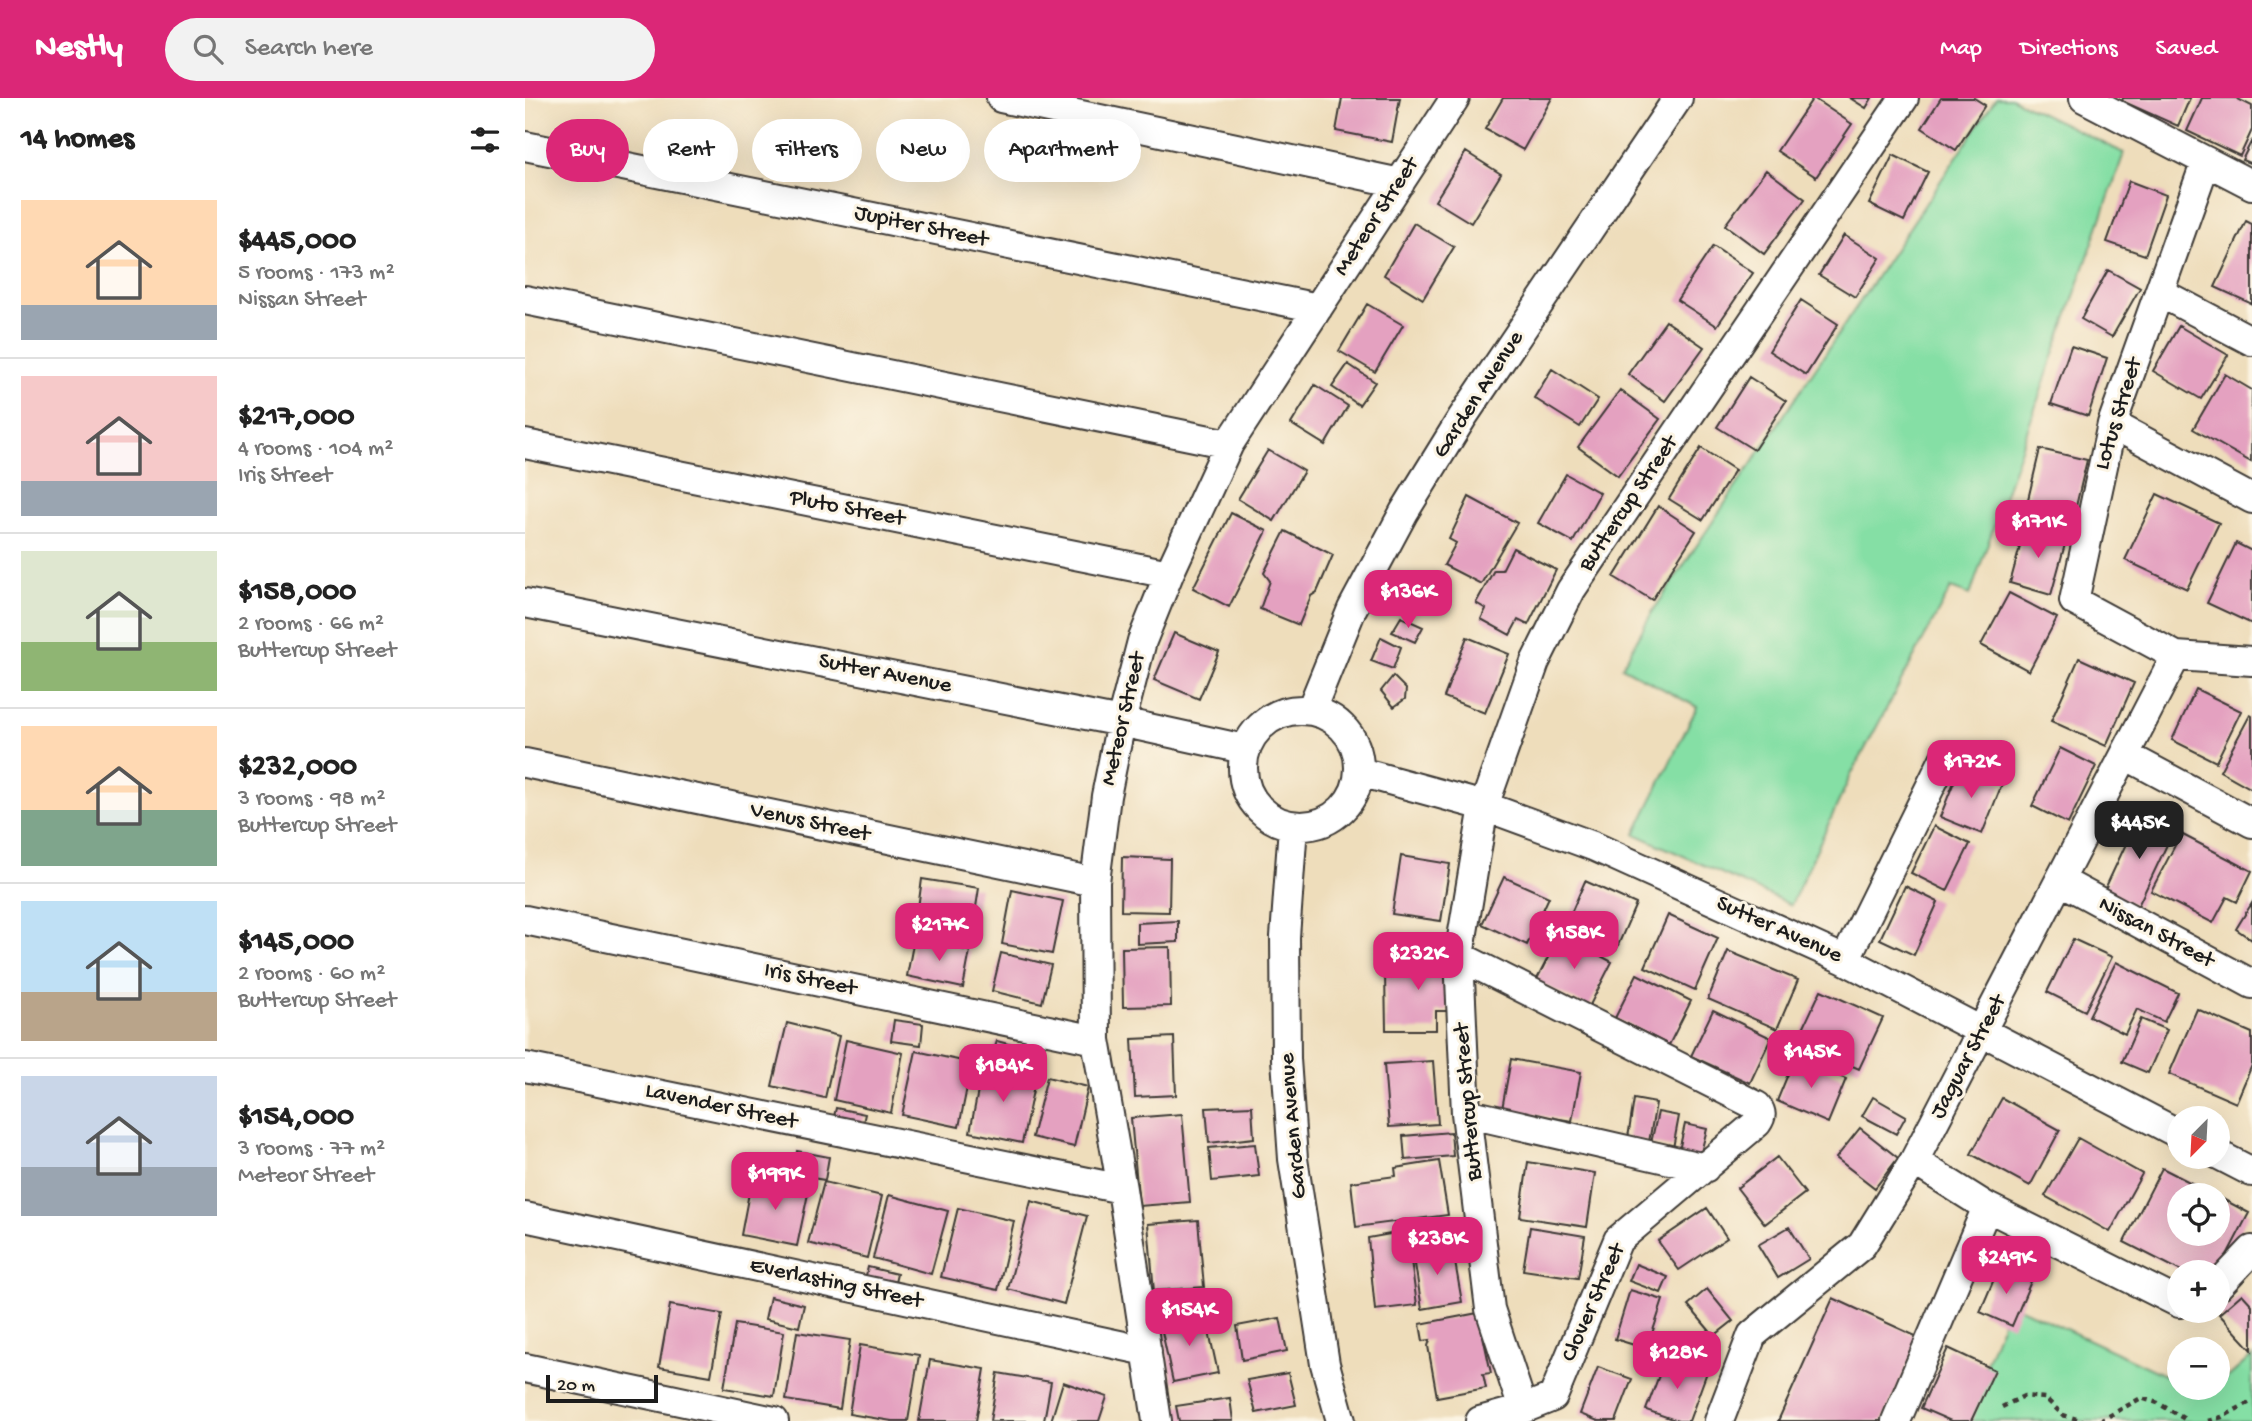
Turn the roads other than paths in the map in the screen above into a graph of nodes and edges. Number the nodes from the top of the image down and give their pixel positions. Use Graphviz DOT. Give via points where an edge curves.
graph roads {
  1 [pos="1001,98"];
  2 [pos="1455,98"];
  3 [pos="1678,98"];
  4 [pos="1904,98"];
  5 [pos="2084,98"];
  6 [pos="525,146"];
  7 [pos="2206,161"];
  8 [pos="1400,183"];
  9 [pos="2252,186"];
  10 [pos="2159,292"];
  11 [pos="525,300"];
  12 [pos="1318,308"];
  13 [pos="2252,341"];
  14 [pos="2112,424"];
  15 [pos="1229,443"];
  16 [pos="525,444"];
  17 [pos="2252,499"];
  18 [pos="1170,574"];
  19 [pos="525,603"];
  20 [pos="2176,656"];
  21 [pos="2252,661"];
  22 [pos="1311,710"];
  23 [pos="1122,722"];
  24 [pos="1244,749"];
  25 [pos="2126,754"];
  26 [pos="1945,757"];
  27 [pos="525,763"];
  28 [pos="1360,772"];
  29 [pos="1484,806"];
  30 [pos="2252,823"];
  31 [pos="1293,826"];
  32 [pos="2060,881"];
  33 [pos="1095,883"];
  34 [pos="525,920"];
  35 [pos="1459,956"];
  36 [pos="1845,960"];
  37 [pos="2252,984"];
  38 [pos="1983,1031"];
  39 [pos="1096,1040"];
  40 [pos="525,1067"];
  41 [pos="1466,1113"];
  42 [pos="2167,1128"];
  43 [pos="1914,1161"];
  44 [pos="2230,1161"];
  45 [pos="1705,1168"];
  46 [pos="2252,1172"];
  47 [pos="1122,1189"];
  48 [pos="1987,1207"];
  49 [pos="525,1217"];
  50 [pos="2252,1250"];
  51 [pos="2230,1273"];
  52 [pos="2167,1297"];
  53 [pos="1147,1351"];
  54 [pos="525,1368"];
  55 [pos="1523,1409"];
  56 [pos="774,1421"];
  57 [pos="1157,1421"];
  58 [pos="1342,1421"];
  59 [pos="1480,1421"];
  60 [pos="1719,1421"];
  61 [pos="1896,1421"];
  1 -- 8 [label="street"];
  2 -- 8 [label="street, Meteor Street"];
  3 -- 22 [label="street, Garden Avenue" via="1462,418 1404,512 1352,610"];
  4 -- 29 [label="street, Buttercup Street" via="1571,590 1535,662"];
  5 -- 7 [label="street"];
  6 -- 12 [label="street, Jupiter Street"];
  7 -- 9 [label="street"];
  7 -- 10 [label="street, Lotus Street"];
  8 -- 12 [label="street, Meteor Street"];
  10 -- 13 [label="street"];
  10 -- 14 [label="street, Lotus Street"];
  11 -- 15 [label="street"];
  12 -- 15 [label="street, Meteor Street"];
  14 -- 17 [label="street"];
  14 -- 20 [label="street, Lotus Street" via="2074,601"];
  15 -- 18 [label="street, Meteor Street"];
  16 -- 18 [label="street, Pluto Street"];
  18 -- 23 [label="street, Meteor Street" via="1142,640"];
  19 -- 23 [label="street, Sutter Avenue"];
  20 -- 21 [label="street"];
  20 -- 25 [label="street, Jaguar Street"];
  22 -- 24 [label="street" via="1290,710 1271,718 1255,731"];
  22 -- 28 [label="street" via="1331,718 1347,732 1357,751"];
  23 -- 24 [label="street, Sutter Avenue"];
  23 -- 33 [label="street, Meteor Street" via="1106,796"];
  24 -- 31 [label="street" via="1242,774 1251,799 1269,818"];
  25 -- 30 [label="street"];
  25 -- 32 [label="street, Jaguar Street"];
  26 -- 36 [label="street"];
  27 -- 33 [label="street, Venus Street"];
  28 -- 29 [label="street, Sutter Avenue"];
  28 -- 31 [label="street" via="1353,795 1338,814 1317,825"];
  29 -- 35 [label="street, Buttercup Street"];
  29 -- 36 [label="street, Sutter Avenue" via="1593,846"];
  31 -- 58 [label="street, Garden Avenue" via="1285,951 1293,1159 1325,1364"];
  32 -- 37 [label="street, Nissan Street"];
  32 -- 38 [label="street, Jaguar Street"];
  33 -- 39 [label="street, Meteor Street"];
  34 -- 39 [label="street, Iris Street"];
  35 -- 41 [label="street, Buttercup Street"];
  35 -- 45 [label="street" via="1757,1105 1761,1117 1757,1123"];
  36 -- 38 [label="street, Sutter Avenue"];
  38 -- 42 [label="street, Sutter Avenue"];
  38 -- 43 [label="street, Jaguar Street"];
  39 -- 47 [label="street, Meteor Street"];
  40 -- 47 [label="street, Lavender Street"];
  41 -- 45 [label="street"];
  41 -- 55 [label="street, Buttercup Street" via="1490,1309"];
  43 -- 48 [label="street"];
  43 -- 60 [label="street, Jaguar Street" via="1862,1245 1752,1335"];
  44 -- 46 [label="street"];
  45 -- 55 [label="street, Clover Street" via="1618,1240 1553,1397"];
  47 -- 53 [label="street, Meteor Street"];
  48 -- 52 [label="street"];
  48 -- 61 [label="street"];
  49 -- 53 [label="street, Everlasting Street"];
  50 -- 51 [label="street"];
  53 -- 57 [label="street, Meteor Street"];
  54 -- 56 [label="street"];
  55 -- 59 [label="street, Clover Street"];
}
